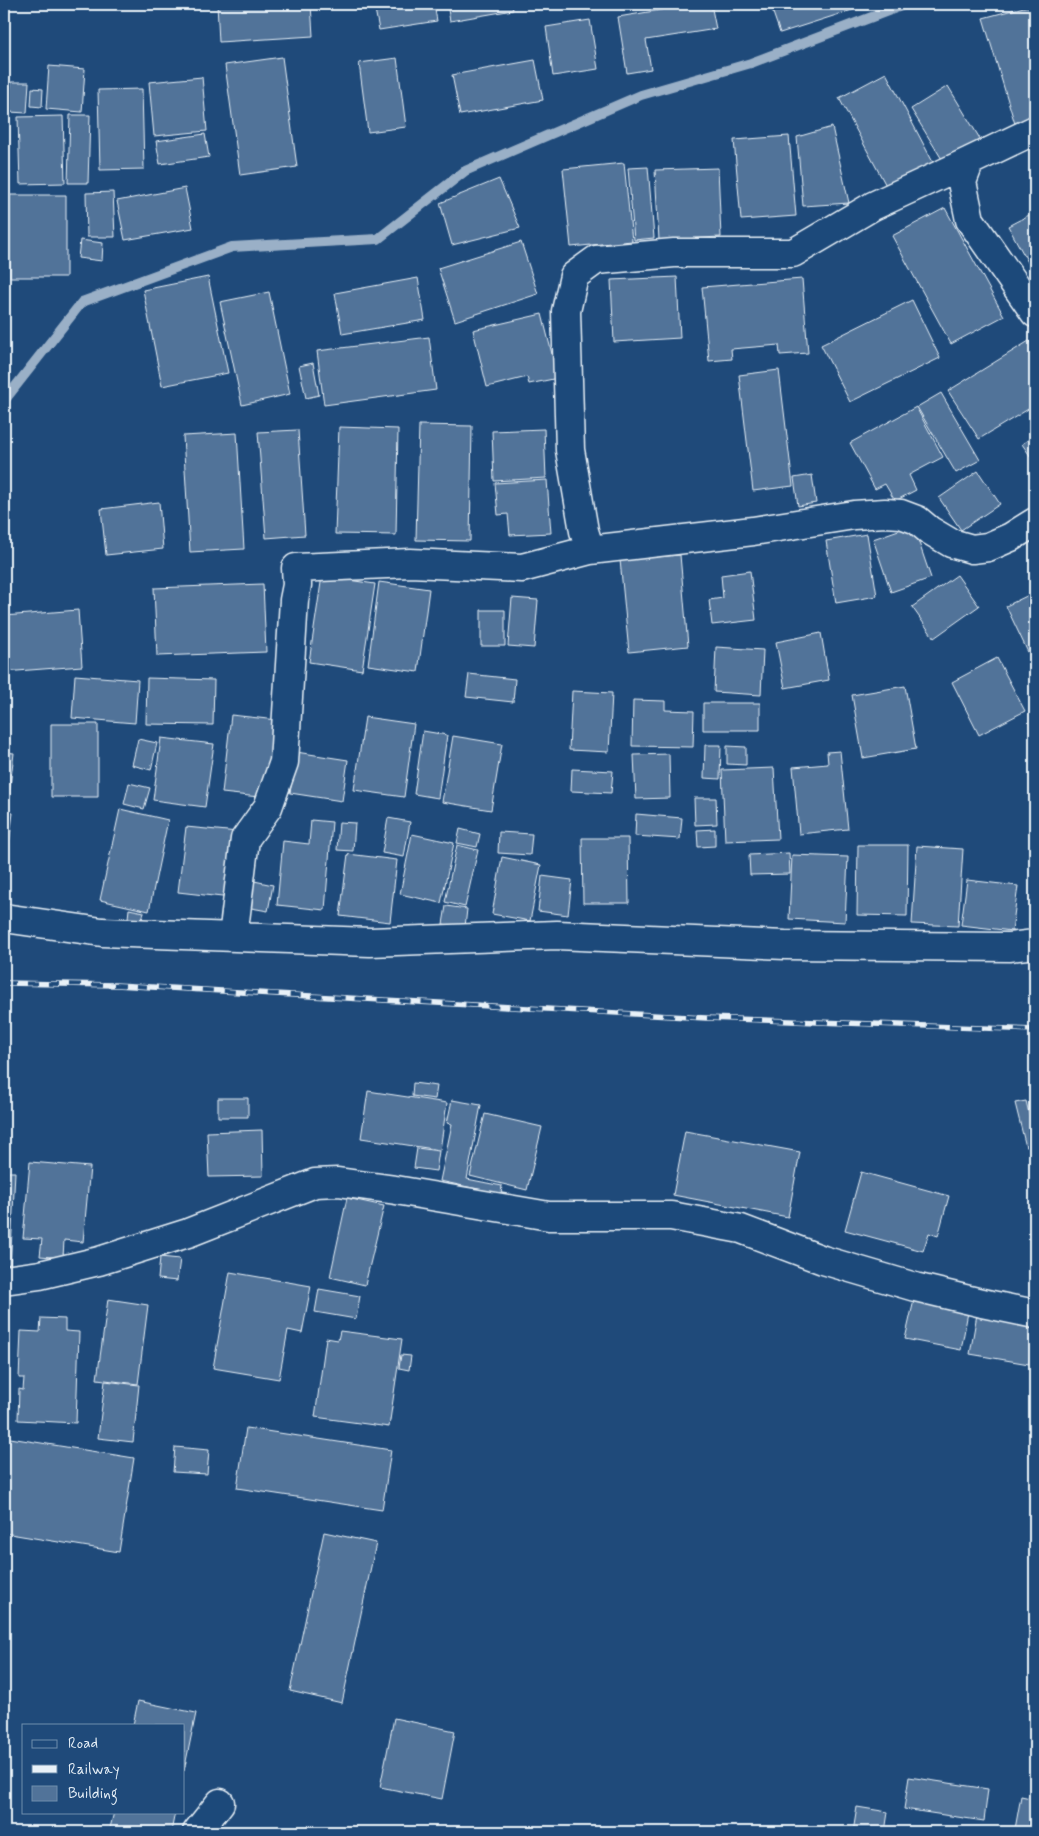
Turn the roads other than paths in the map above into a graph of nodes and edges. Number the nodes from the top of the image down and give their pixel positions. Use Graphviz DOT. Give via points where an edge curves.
graph roads {
  1 [pos="1035,130"];
  2 [pos="970,161"];
  3 [pos="1035,313"];
  4 [pos="1035,522"];
  5 [pos="590,550"];
  6 [pos="4,918"];
  7 [pos="233,937"];
  8 [pos="1035,944"];
  9 [pos="4,1280"];
  10 [pos="1035,1314"];
  11 [pos="220,1803"];
  12 [pos="197,1832"];
  1 -- 2 [label="street"];
  2 -- 3 [label="street" via="962,182 970,220"];
  2 -- 5 [label="street" via="872,206 793,253 674,253 596,260 574,276 566,310 570,450"];
  4 -- 5 [label="street" via="1011,537 972,549 951,543 917,520 885,513"];
  5 -- 7 [label="street" via="522,568 410,563 296,568 284,762 268,807 245,839"];
  6 -- 7 [label="street" via="102,932"];
  7 -- 8 [label="street" via="370,942 557,935 785,945"];
  9 -- 10 [label="street" via="99,1261 188,1233 315,1182 338,1182 549,1216 671,1216 740,1230 823,1260 915,1287"];
  11 -- 12 [label="street"];
}
